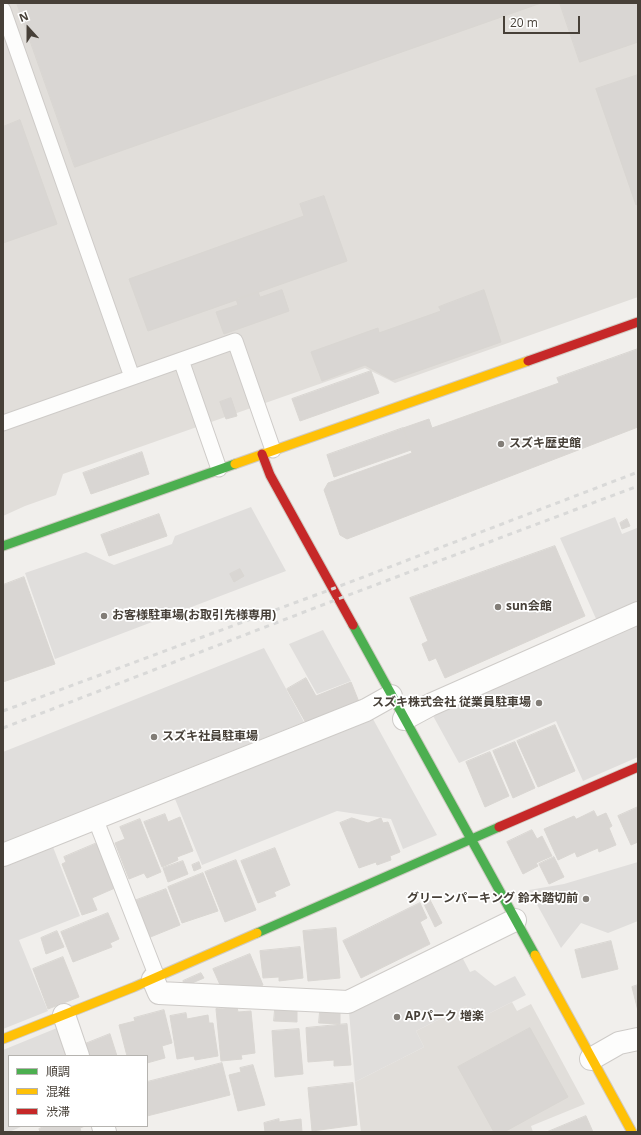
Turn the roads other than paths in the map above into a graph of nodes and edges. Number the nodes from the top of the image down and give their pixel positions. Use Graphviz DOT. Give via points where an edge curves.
graph roads {
  1 [pos="3,10"];
  2 [pos="638,322"];
  3 [pos="180,360"];
  4 [pos="132,377"];
  5 [pos="3,423"];
  6 [pos="268,452"];
  7 [pos="219,469"];
  8 [pos="3,546"];
  9 [pos="638,614"];
  10 [pos="391,696"];
  11 [pos="404,719"];
  12 [pos="638,767"];
  13 [pos="95,818"];
  14 [pos="471,840"];
  15 [pos="3,855"];
  16 [pos="515,920"];
  17 [pos="155,978"];
  18 [pos="64,1015"];
  19 [pos="3,1039"];
  20 [pos="638,1039"];
  21 [pos="78,1055"];
  22 [pos="592,1059"];
  23 [pos="632,1132"];
  1 -- 4 [label="lane"];
  2 -- 6 [label="street"];
  3 -- 4 [label="lane"];
  3 -- 6 [label="lane" via="235,341"];
  3 -- 7 [label="lane"];
  4 -- 5 [label="lane"];
  6 -- 7 [label="street"];
  6 -- 10 [label="street" via="270,475"];
  7 -- 8 [label="street"];
  9 -- 11 [label="street"];
  10 -- 11 [label="street"];
  10 -- 13 [label="street" via="366,710"];
  11 -- 14 [label="street"];
  12 -- 14 [label="street"];
  13 -- 15 [label="street"];
  13 -- 17 [label="lane"];
  14 -- 16 [label="street"];
  14 -- 17 [label="street"];
  16 -- 17 [label="street" via="348,1002 159,993"];
  16 -- 22 [label="street"];
  17 -- 18 [label="street"];
  18 -- 19 [label="street"];
  18 -- 21 [label="street"];
  20 -- 22 [label="street" via="619,1043"];
  22 -- 23 [label="street"];
}
